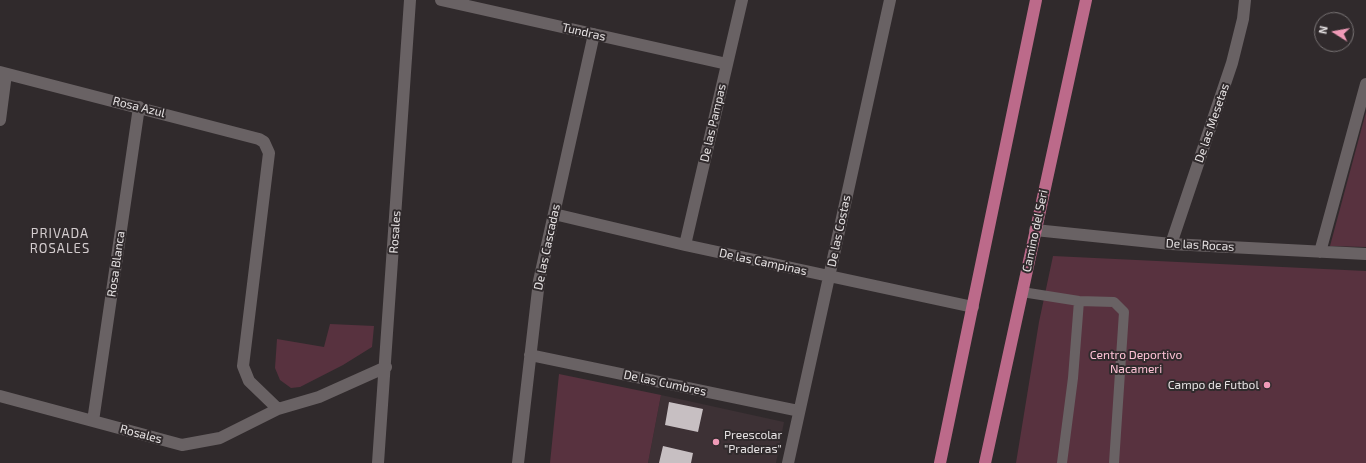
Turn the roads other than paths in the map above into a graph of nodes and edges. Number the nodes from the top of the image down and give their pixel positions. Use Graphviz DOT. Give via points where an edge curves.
graph roads {
  1 [pos="410,0"];
  2 [pos="441,0"];
  3 [pos="742,0"];
  4 [pos="890,0"];
  5 [pos="1036,0"];
  6 [pos="1086,0"];
  7 [pos="1245,0"];
  8 [pos="594,34"];
  9 [pos="727,64"];
  10 [pos="3,73"];
  11 [pos="1366,84"];
  12 [pos="1364,101"];
  13 [pos="139,107"];
  14 [pos="0,120"];
  15 [pos="554,214"];
  16 [pos="1035,230"];
  17 [pos="1171,244"];
  18 [pos="685,245"];
  19 [pos="1320,252"];
  20 [pos="1366,254"];
  21 [pos="829,276"];
  22 [pos="1022,292"];
  23 [pos="1079,301"];
  24 [pos="973,307"];
  25 [pos="530,356"];
  26 [pos="386,367"];
  27 [pos="0,396"];
  28 [pos="278,409"];
  29 [pos="799,411"];
  30 [pos="93,421"];
  31 [pos="988,449"];
  32 [pos="378,463"];
  33 [pos="518,463"];
  34 [pos="788,463"];
  35 [pos="940,463"];
  36 [pos="985,463"];
  37 [pos="991,463"];
  38 [pos="1062,463"];
  39 [pos="1114,463"];
  1 -- 26 [label="street, Rosales"];
  2 -- 8 [label="street, Tundras"];
  3 -- 9 [label="street, De las Pampas"];
  4 -- 21 [label="street, De las Costas"];
  5 -- 24 [label="main road"];
  6 -- 16 [label="main road, Camino del Seri"];
  7 -- 17 [label="street, De las Mesetas" via="1232,64"];
  8 -- 9 [label="street, Tundras"];
  8 -- 15 [label="street, De las Cascadas"];
  9 -- 18 [label="street, De las Pampas"];
  10 -- 13 [label="street, Rosa Azul"];
  10 -- 14 [label="street"];
  11 -- 12 [label="street"];
  12 -- 19 [label="street"];
  13 -- 28 [label="street, Rosa Azul" via="260,139 268,147 242,366 249,381"];
  13 -- 30 [label="street, Rosa Blanca"];
  15 -- 18 [label="street, De las Campinas"];
  15 -- 25 [label="street, De las Cascadas" via="539,281"];
  16 -- 17 [label="street, De las Rocas"];
  16 -- 22 [label="main road, Camino del Seri"];
  17 -- 19 [label="street, De las Rocas"];
  18 -- 21 [label="street, De las Campinas"];
  19 -- 20 [label="street, De las Rocas"];
  21 -- 24 [label="street, De las Campinas"];
  21 -- 29 [label="street, De las Costas"];
  22 -- 23 [label="lane"];
  22 -- 31 [label="main road, Camino del Seri"];
  23 -- 38 [label="lane" via="1073,378"];
  23 -- 39 [label="lane" via="1114,302 1124,312"];
  24 -- 35 [label="main road"];
  25 -- 29 [label="street, De las Cumbres"];
  25 -- 33 [label="street, De las Cascadas"];
  26 -- 28 [label="street, Rosales" via="319,397"];
  26 -- 32 [label="street, Rosales"];
  27 -- 30 [label="street, Rosales"];
  28 -- 30 [label="street, Rosales" via="220,438 182,445"];
  29 -- 34 [label="street, De las Costas"];
  31 -- 36 [label="main road, Camino del Seri"];
  31 -- 37 [label="main road"];
}
